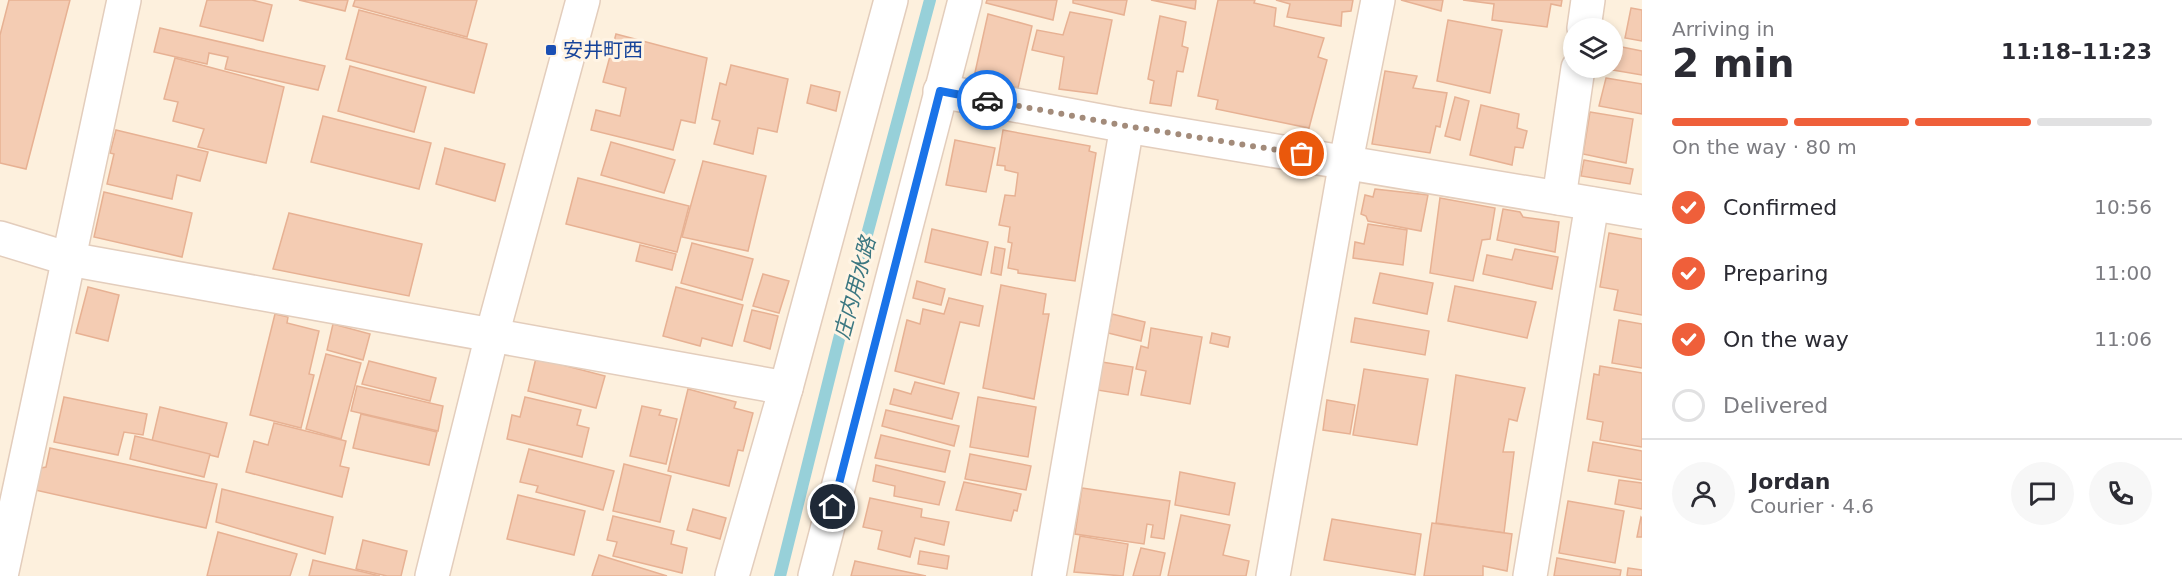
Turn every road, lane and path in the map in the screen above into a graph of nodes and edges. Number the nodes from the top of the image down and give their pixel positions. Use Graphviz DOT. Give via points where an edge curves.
graph roads {
  1 [pos="124,0"];
  2 [pos="583,0"];
  3 [pos="891,0"];
  4 [pos="965,0"];
  5 [pos="1378,0"];
  6 [pos="1588,0"];
  7 [pos="1585,18"];
  8 [pos="1577,78"];
  9 [pos="940,91"];
  10 [pos="1127,126"];
  11 [pos="1346,160"];
  12 [pos="1559,198"];
  13 [pos="1592,204"];
  14 [pos="1642,212"];
  15 [pos="0,238"];
  16 [pos="69,259"];
  17 [pos="492,335"];
  18 [pos="786,388"];
  19 [pos="1,576"];
  20 [pos="432,576"];
  21 [pos="732,576"];
  22 [pos="815,576"];
  23 [pos="1049,576"];
  24 [pos="1273,576"];
  25 [pos="1530,576"];
  1 -- 16 [label="street"];
  2 -- 17 [label="street"];
  3 -- 18 [label="street"];
  4 -- 9 [label="street"];
  5 -- 11 [label="street"];
  6 -- 7 [label="street"];
  8 -- 12 [label="street"];
  9 -- 10 [label="street"];
  9 -- 22 [label="street"];
  10 -- 11 [label="street"];
  10 -- 23 [label="street"];
  11 -- 12 [label="street"];
  11 -- 24 [label="street"];
  12 -- 13 [label="street"];
  13 -- 14 [label="street"];
  13 -- 25 [label="street"];
  15 -- 16 [label="street"];
  16 -- 17 [label="street"];
  16 -- 19 [label="street"];
  17 -- 18 [label="street"];
  17 -- 20 [label="street"];
  18 -- 21 [label="street"];
}
